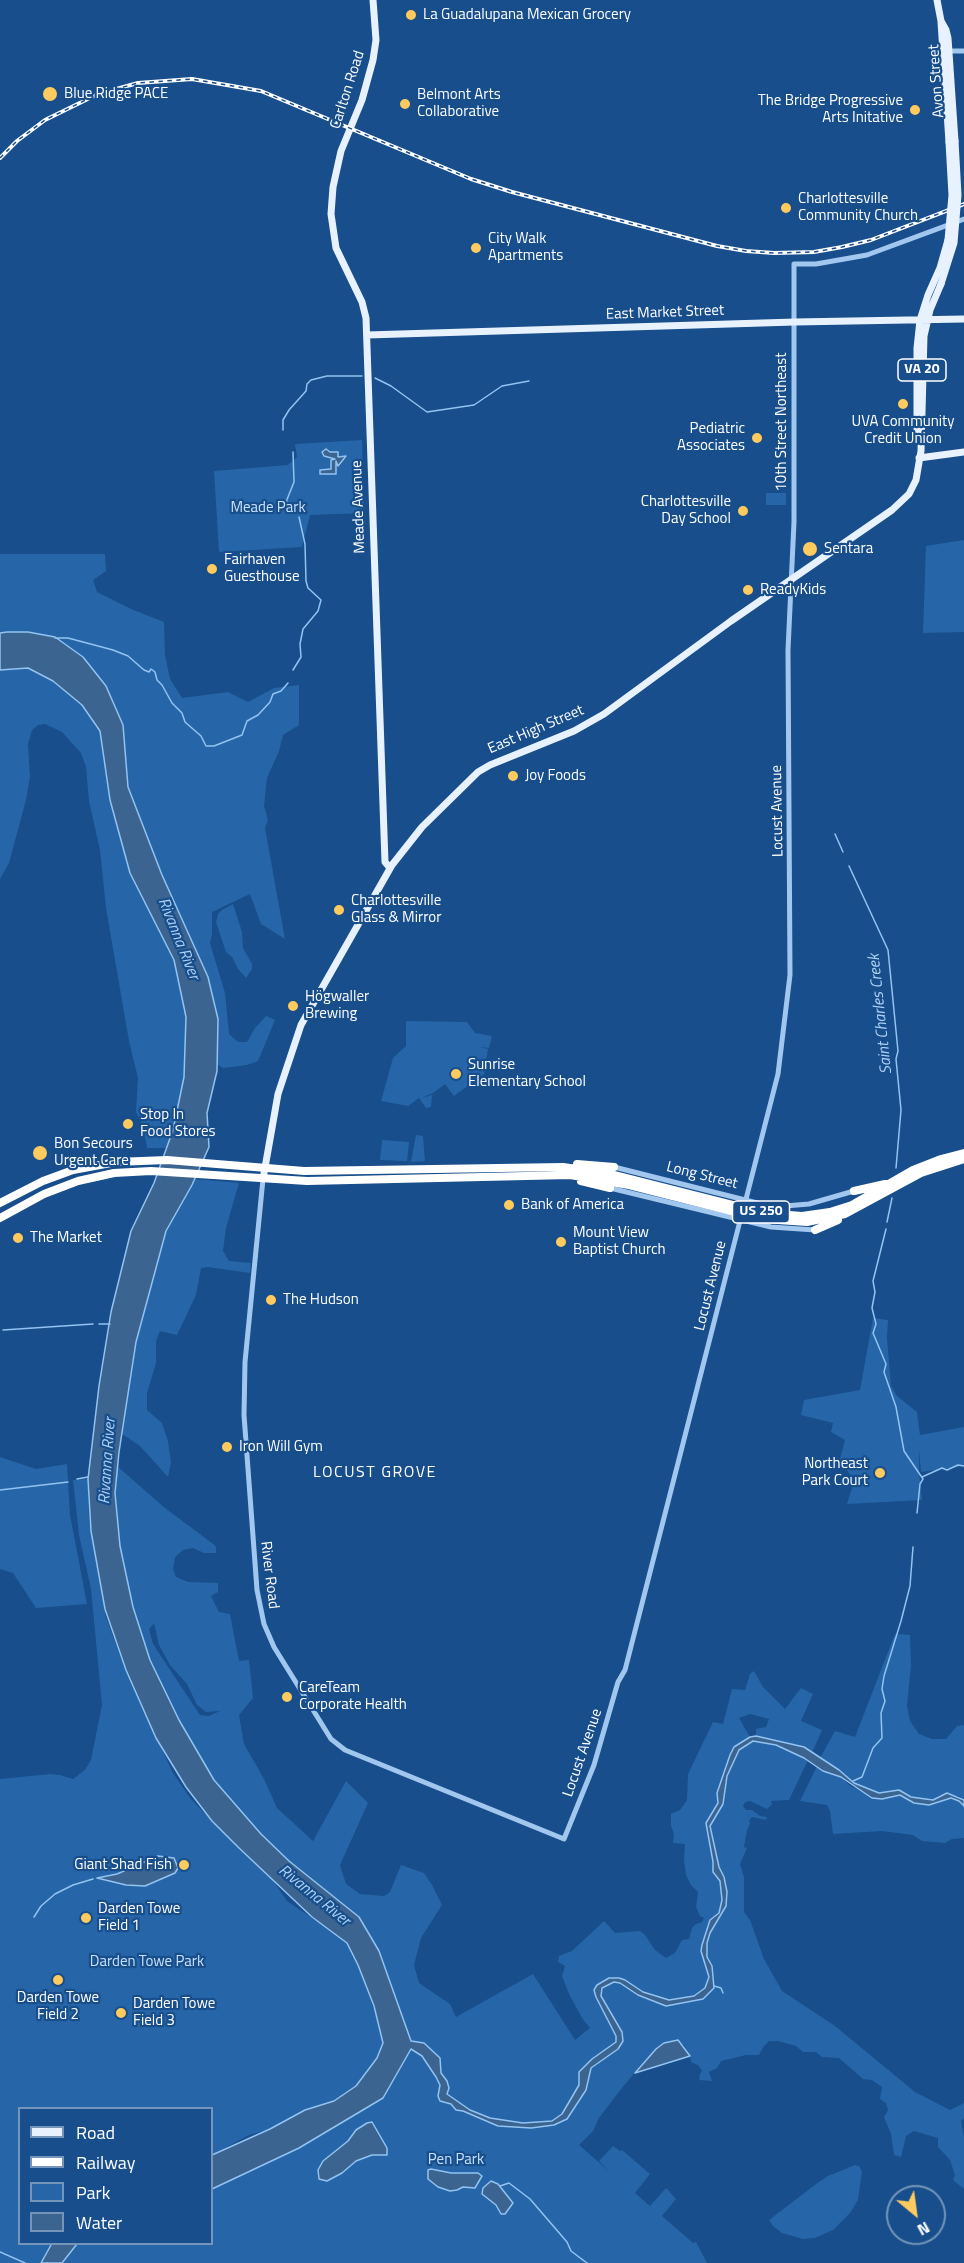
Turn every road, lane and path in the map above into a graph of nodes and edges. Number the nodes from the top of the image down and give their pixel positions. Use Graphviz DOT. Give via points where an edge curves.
graph roads {
  1 [pos="373,0"];
  2 [pos="937,0"];
  3 [pos="946,50"];
  4 [pos="964,51"];
  5 [pos="952,141"];
  6 [pos="341,151"];
  7 [pos="964,219"];
  8 [pos="964,319"];
  9 [pos="795,321"];
  10 [pos="923,321"];
  11 [pos="367,335"];
  12 [pos="964,452"];
  13 [pos="919,458"];
  14 [pos="791,579"];
  15 [pos="390,868"];
  16 [pos="964,1153"];
  17 [pos="964,1159"];
  18 [pos="549,1166"];
  19 [pos="265,1167"];
  20 [pos="615,1167"];
  21 [pos="544,1174"];
  22 [pos="263,1179"];
  23 [pos="889,1183"];
  24 [pos="610,1188"];
  25 [pos="854,1191"];
  26 [pos="746,1202"];
  27 [pos="0,1203"];
  28 [pos="858,1209"];
  29 [pos="0,1218"];
  30 [pos="741,1219"];
  31 [pos="815,1230"];
  32 [pos="564,1839"];
  1 -- 6 [label="main road, Carlton Road" via="373,60"];
  2 -- 3 [label="main road, Avon Street / VA 20"];
  3 -- 4 [label="street"];
  3 -- 5 [label="main road, Avon Street / VA 20"];
  5 -- 10 [label="main road, VA 20, bridge" via="952,214"];
  5 -- 10 [label="main road, VA 20, bridge" via="958,195 954,243 941,284"];
  6 -- 11 [label="main road, Meade Avenue" via="332,200 334,238 362,302"];
  7 -- 9 [label="street, 10th Street Northeast" via="867,255 794,264"];
  8 -- 10 [label="main road, East Market Street"];
  9 -- 10 [label="main road, East Market Street"];
  9 -- 11 [label="main road, East Market Street"];
  9 -- 14 [label="street, 10th Street Northeast"];
  10 -- 13 [label="main road, VA 20"];
  11 -- 15 [label="main road, Meade Avenue" via="385,862"];
  12 -- 13 [label="main road"];
  13 -- 14 [label="main road, East High Street" via="914,486 902,502"];
  14 -- 15 [label="main road, East High Street" via="604,714 478,772 411,839"];
  14 -- 26 [label="street, Locust Avenue" via="790,975 778,1074"];
  15 -- 19 [label="main road, East High Street" via="295,1039 274,1111"];
  16 -- 23 [label="highway, US 250" via="928,1164"];
  17 -- 28 [label="highway, US 250" via="921,1173"];
  18 -- 19 [label="highway, US 250" via="336,1171"];
  18 -- 20 [label="highway"];
  18 -- 23 [label="highway, US 250" via="606,1173 790,1216 840,1209"];
  19 -- 22 [label="main road, East High Street"];
  19 -- 27 [label="highway, US 250" via="154,1160 104,1163 56,1175"];
  20 -- 26 [label="street, Long Street"];
  21 -- 22 [label="highway, US 250"];
  21 -- 24 [label="highway"];
  21 -- 28 [label="highway, US 250" via="600,1179 763,1219 820,1221"];
  22 -- 29 [label="highway, US 250" via="151,1171 114,1173 44,1194"];
  22 -- 32 [label="street, River Road" via="243,1415 257,1590 264,1624 274,1647 332,1739 345,1750"];
  23 -- 25 [label="highway"];
  24 -- 30 [label="street"];
  25 -- 26 [label="street, Long Street" via="796,1206"];
  26 -- 30 [label="street, Locust Avenue, bridge"];
  28 -- 31 [label="highway"];
  30 -- 31 [label="street" via="779,1228"];
  30 -- 32 [label="street, Locust Avenue" via="625,1670 594,1765"];
}
